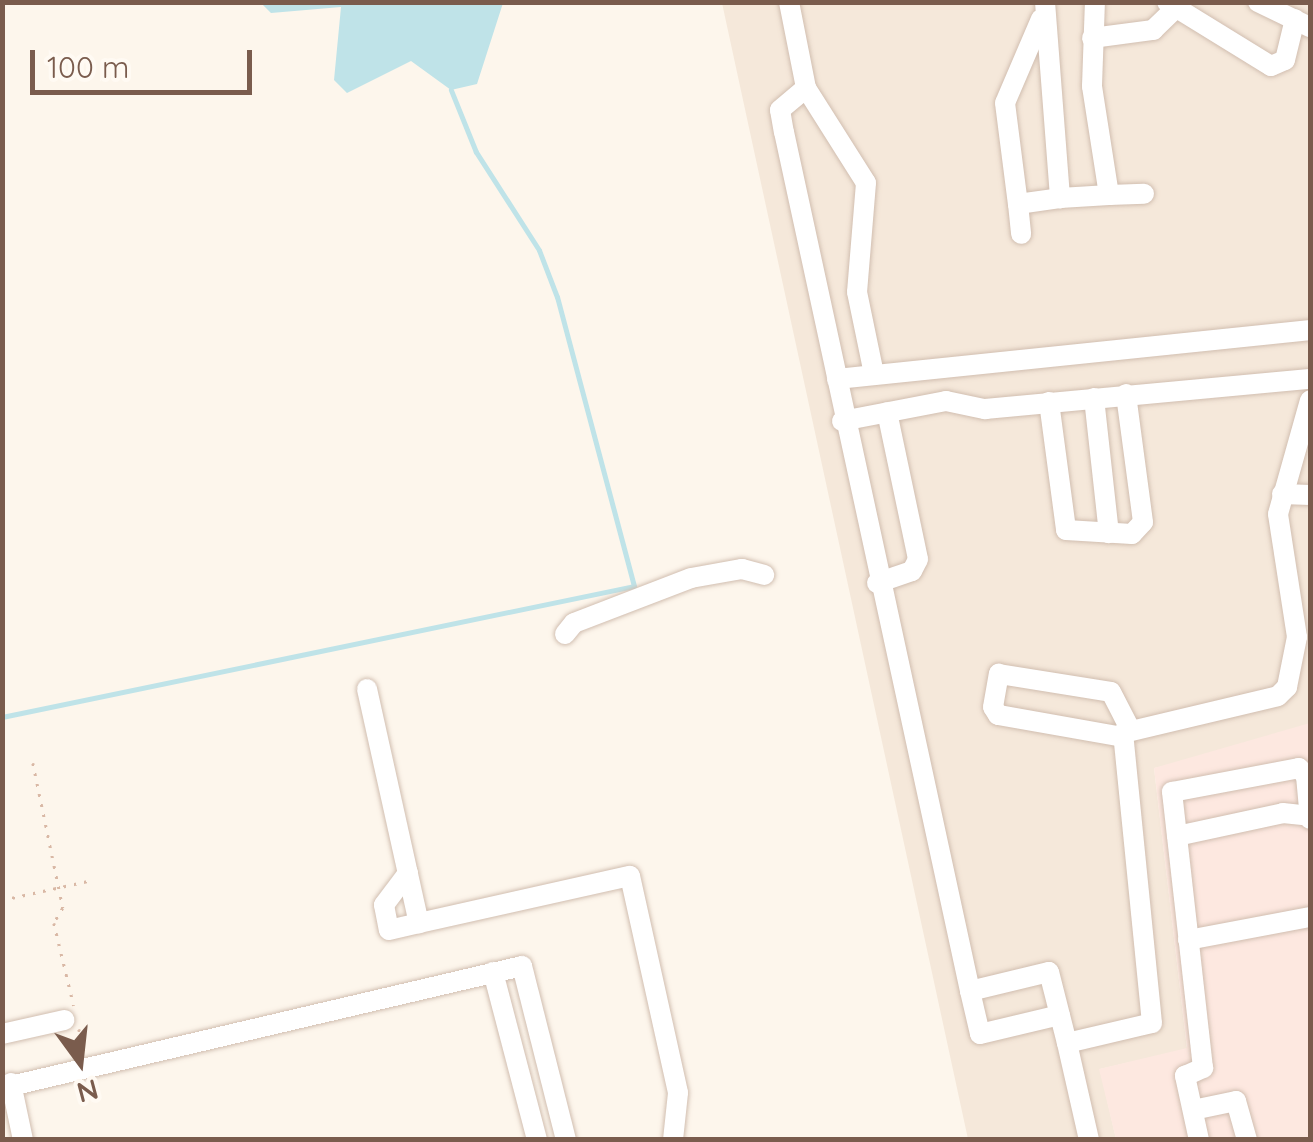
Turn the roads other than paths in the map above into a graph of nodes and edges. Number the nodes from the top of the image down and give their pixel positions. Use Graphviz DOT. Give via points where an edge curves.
graph roads {
  1 [pos="788,2"];
  2 [pos="1095,2"];
  3 [pos="1258,2"];
  4 [pos="1171,5"];
  5 [pos="1043,10"];
  6 [pos="1303,23"];
  7 [pos="1092,38"];
  8 [pos="806,88"];
  9 [pos="1144,194"];
  10 [pos="1109,195"];
  11 [pos="1060,198"];
  12 [pos="1018,204"];
  13 [pos="1021,234"];
  14 [pos="1310,330"];
  15 [pos="874,374"];
  16 [pos="837,379"];
  17 [pos="1310,379"];
  18 [pos="1126,394"];
  19 [pos="1094,398"];
  20 [pos="1310,400"];
  21 [pos="1049,402"];
  22 [pos="887,412"];
  23 [pos="842,421"];
  24 [pos="1282,494"];
  25 [pos="1310,495"];
  26 [pos="1109,532"];
  27 [pos="764,575"];
  28 [pos="877,583"];
  29 [pos="565,634"];
  30 [pos="367,689"];
  31 [pos="1126,733"];
  32 [pos="1310,817"];
  33 [pos="1177,836"];
  34 [pos="408,873"];
  35 [pos="1310,917"];
  36 [pos="419,923"];
  37 [pos="1188,940"];
  38 [pos="493,972"];
  39 [pos="970,991"];
  40 [pos="1060,1016"];
  41 [pos="64,1020"];
  42 [pos="2,1034"];
  43 [pos="1066,1044"];
  44 [pos="5,1085"];
  45 [pos="1193,1110"];
  46 [pos="23,1140"];
  47 [pos="538,1140"];
  48 [pos="566,1140"];
  49 [pos="673,1140"];
  50 [pos="1088,1140"];
  51 [pos="1199,1140"];
  52 [pos="1246,1140"];
  1 -- 8 [label="lane"];
  2 -- 7 [label="lane"];
  3 -- 6 [label="lane"];
  4 -- 6 [label="lane" via="1271,66 1285,60"];
  4 -- 7 [label="lane" via="1153,30"];
  5 -- 11 [label="lane"];
  5 -- 12 [label="lane" via="1005,103"];
  7 -- 10 [label="lane"];
  8 -- 15 [label="lane" via="866,183 857,292"];
  8 -- 16 [label="lane" via="780,110"];
  9 -- 10 [label="lane"];
  10 -- 11 [label="lane"];
  11 -- 12 [label="lane"];
  12 -- 13 [label="lane"];
  14 -- 15 [label="lane"];
  15 -- 16 [label="lane"];
  16 -- 23 [label="lane"];
  17 -- 18 [label="lane"];
  18 -- 19 [label="lane"];
  18 -- 26 [label="lane" via="1143,522 1132,534"];
  19 -- 21 [label="lane"];
  19 -- 26 [label="lane"];
  20 -- 24 [label="lane" via="1306,432"];
  21 -- 22 [label="lane" via="985,409 946,400"];
  21 -- 26 [label="lane" via="1066,530"];
  22 -- 23 [label="lane"];
  22 -- 28 [label="lane" via="918,559 912,571"];
  23 -- 28 [label="lane"];
  24 -- 25 [label="lane"];
  24 -- 31 [label="lane" via="1277,526 1297,657 1287,687 1278,696"];
  27 -- 29 [label="lane" via="742,568 691,578 574,623"];
  28 -- 39 [label="lane"];
  30 -- 34 [label="lane"];
  31 -- 31 [label="lane" via="1110,692 999,674 993,707 998,715"];
  31 -- 43 [label="lane" via="1152,1023"];
  32 -- 33 [label="lane" via="1283,812"];
  32 -- 33 [label="lane" via="1306,776 1282,767 1172,792"];
  33 -- 37 [label="lane"];
  34 -- 36 [label="lane"];
  34 -- 36 [label="lane" via="384,905 389,930"];
  35 -- 37 [label="lane"];
  36 -- 49 [label="lane" via="630,876 678,1093"];
  37 -- 45 [label="lane" via="1202,1068 1186,1076"];
  38 -- 44 [label="lane"];
  38 -- 47 [label="lane"];
  38 -- 48 [label="lane" via="522,966"];
  39 -- 40 [label="lane" via="980,1034"];
  39 -- 40 [label="lane" via="1049,972"];
  40 -- 43 [label="lane"];
  41 -- 42 [label="lane"];
  43 -- 50 [label="lane"];
  44 -- 46 [label="lane"];
  45 -- 51 [label="lane"];
  45 -- 52 [label="lane" via="1236,1101"];
}
